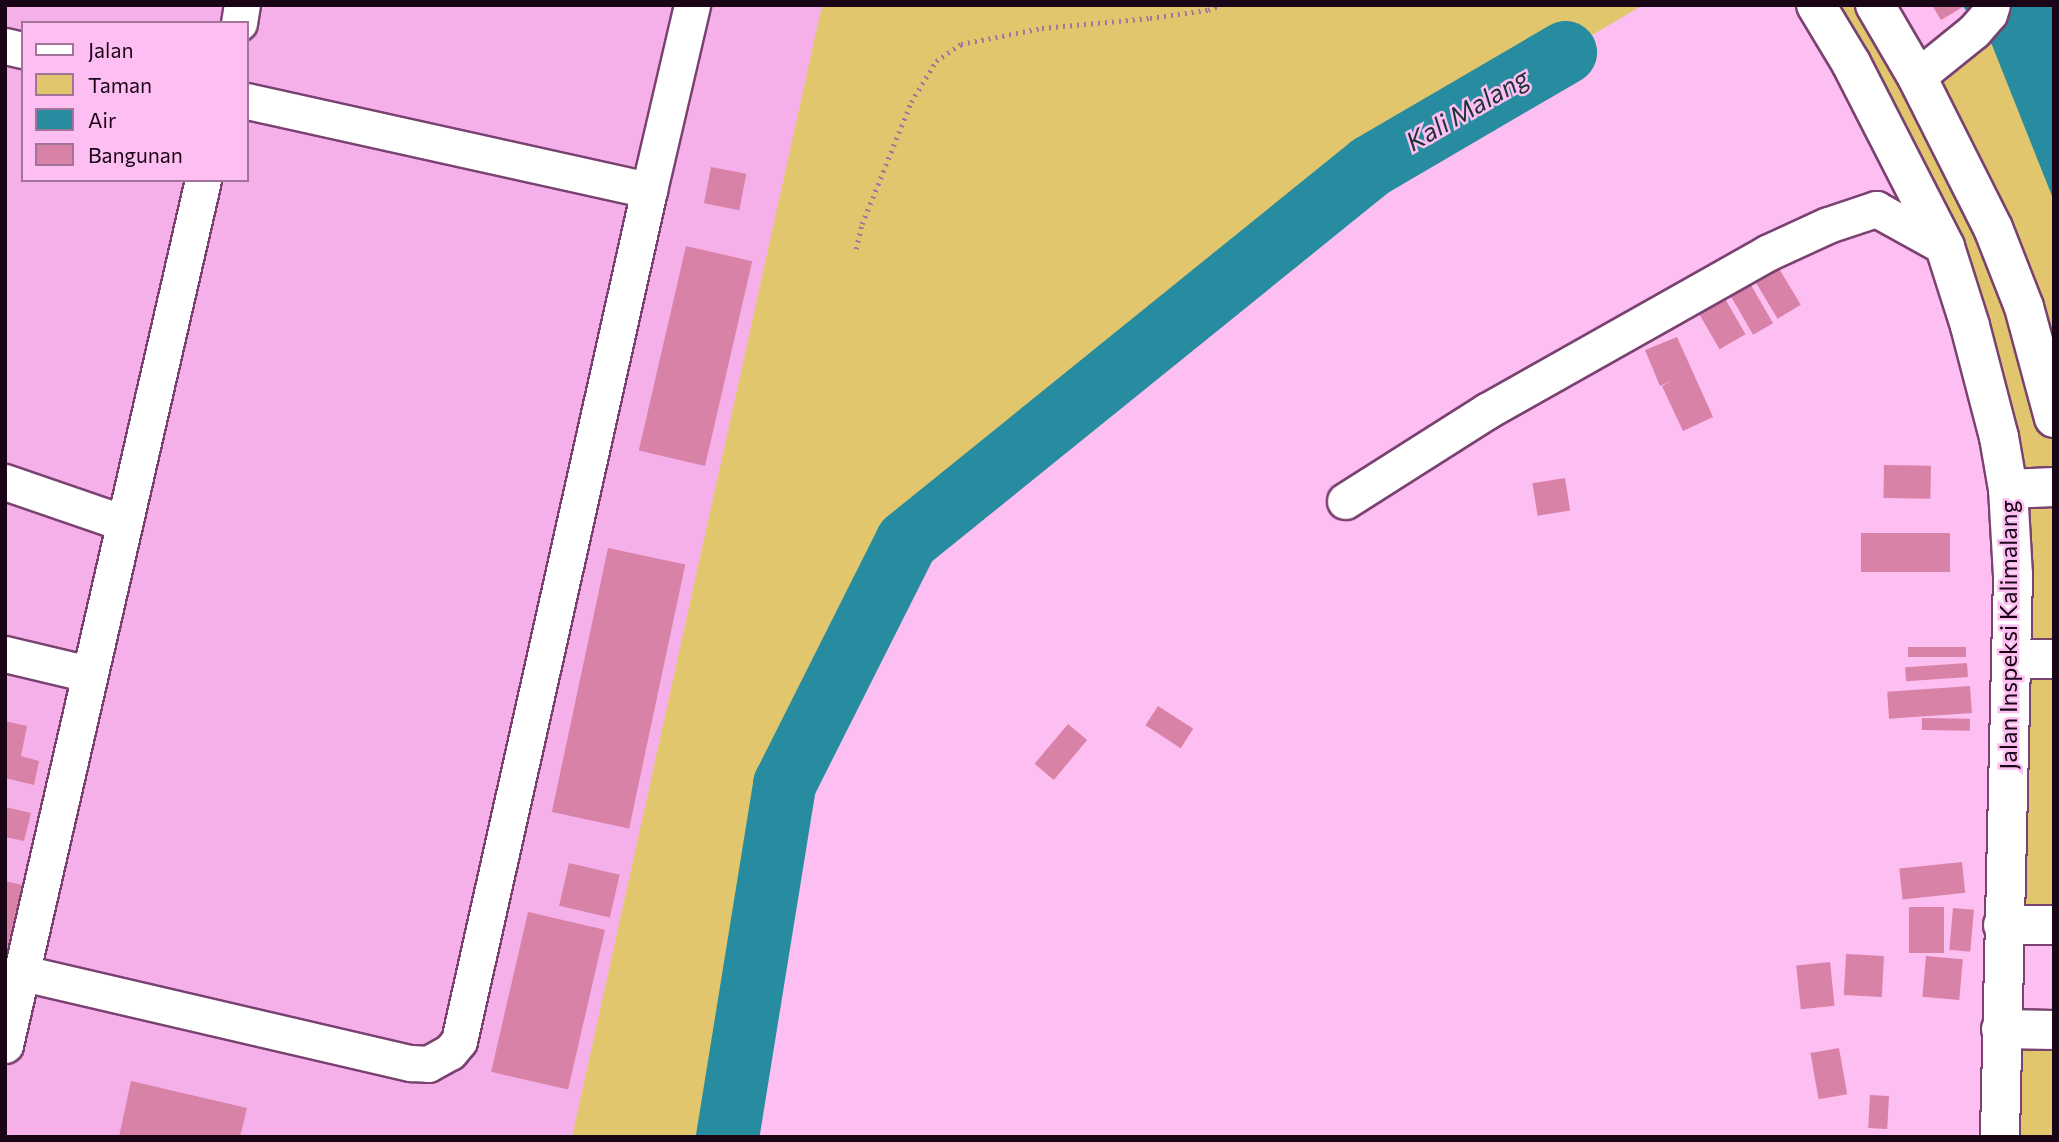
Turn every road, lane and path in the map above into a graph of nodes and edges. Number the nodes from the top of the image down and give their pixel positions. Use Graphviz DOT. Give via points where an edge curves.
graph roads {
  1 [pos="692,5"];
  2 [pos="1220,5"];
  3 [pos="1816,5"];
  4 [pos="1875,5"];
  5 [pos="1992,5"];
  6 [pos="1917,77"];
  7 [pos="248,102"];
  8 [pos="203,182"];
  9 [pos="649,190"];
  10 [pos="1945,247"];
  11 [pos="856,248"];
  12 [pos="2054,418"];
  13 [pos="5,482"];
  14 [pos="2054,487"];
  15 [pos="2008,489"];
  16 [pos="1345,501"];
  17 [pos="124,523"];
  18 [pos="5,654"];
  19 [pos="2012,659"];
  20 [pos="2054,659"];
  21 [pos="89,674"];
  22 [pos="2003,925"];
  23 [pos="2054,925"];
  24 [pos="23,973"];
  25 [pos="2001,1029"];
  26 [pos="2054,1030"];
  27 [pos="5,1045"];
  28 [pos="2000,1137"];
  1 -- 9 [label="street"];
  2 -- 11 [label="path" via="1150,18 1042,28 961,44 936,61 911,102"];
  3 -- 10 [label="main road, Jalan Inspeksi Kalimalang"];
  4 -- 6 [label="main road"];
  5 -- 6 [label="street" via="1973,31"];
  6 -- 12 [label="main road" via="1993,228 2024,307"];
  7 -- 9 [label="street"];
  8 -- 17 [label="street"];
  9 -- 24 [label="street" via="459,1041 428,1064 411,1063"];
  10 -- 15 [label="main road, Jalan Inspeksi Kalimalang" via="1977,350"];
  10 -- 16 [label="street" via="1876,209 1828,225 1767,253 1487,411"];
  13 -- 17 [label="street"];
  14 -- 15 [label="main road"];
  15 -- 19 [label="main road, Jalan Inspeksi Kalimalang"];
  17 -- 21 [label="street"];
  18 -- 21 [label="street"];
  19 -- 20 [label="main road"];
  19 -- 22 [label="main road, Jalan Inspeksi Kalimalang"];
  21 -- 24 [label="street"];
  22 -- 23 [label="main road"];
  22 -- 25 [label="main road, Jalan Inspeksi Kalimalang"];
  24 -- 27 [label="street"];
  25 -- 26 [label="main road"];
  25 -- 28 [label="main road, Jalan Inspeksi Kalimalang"];
}
